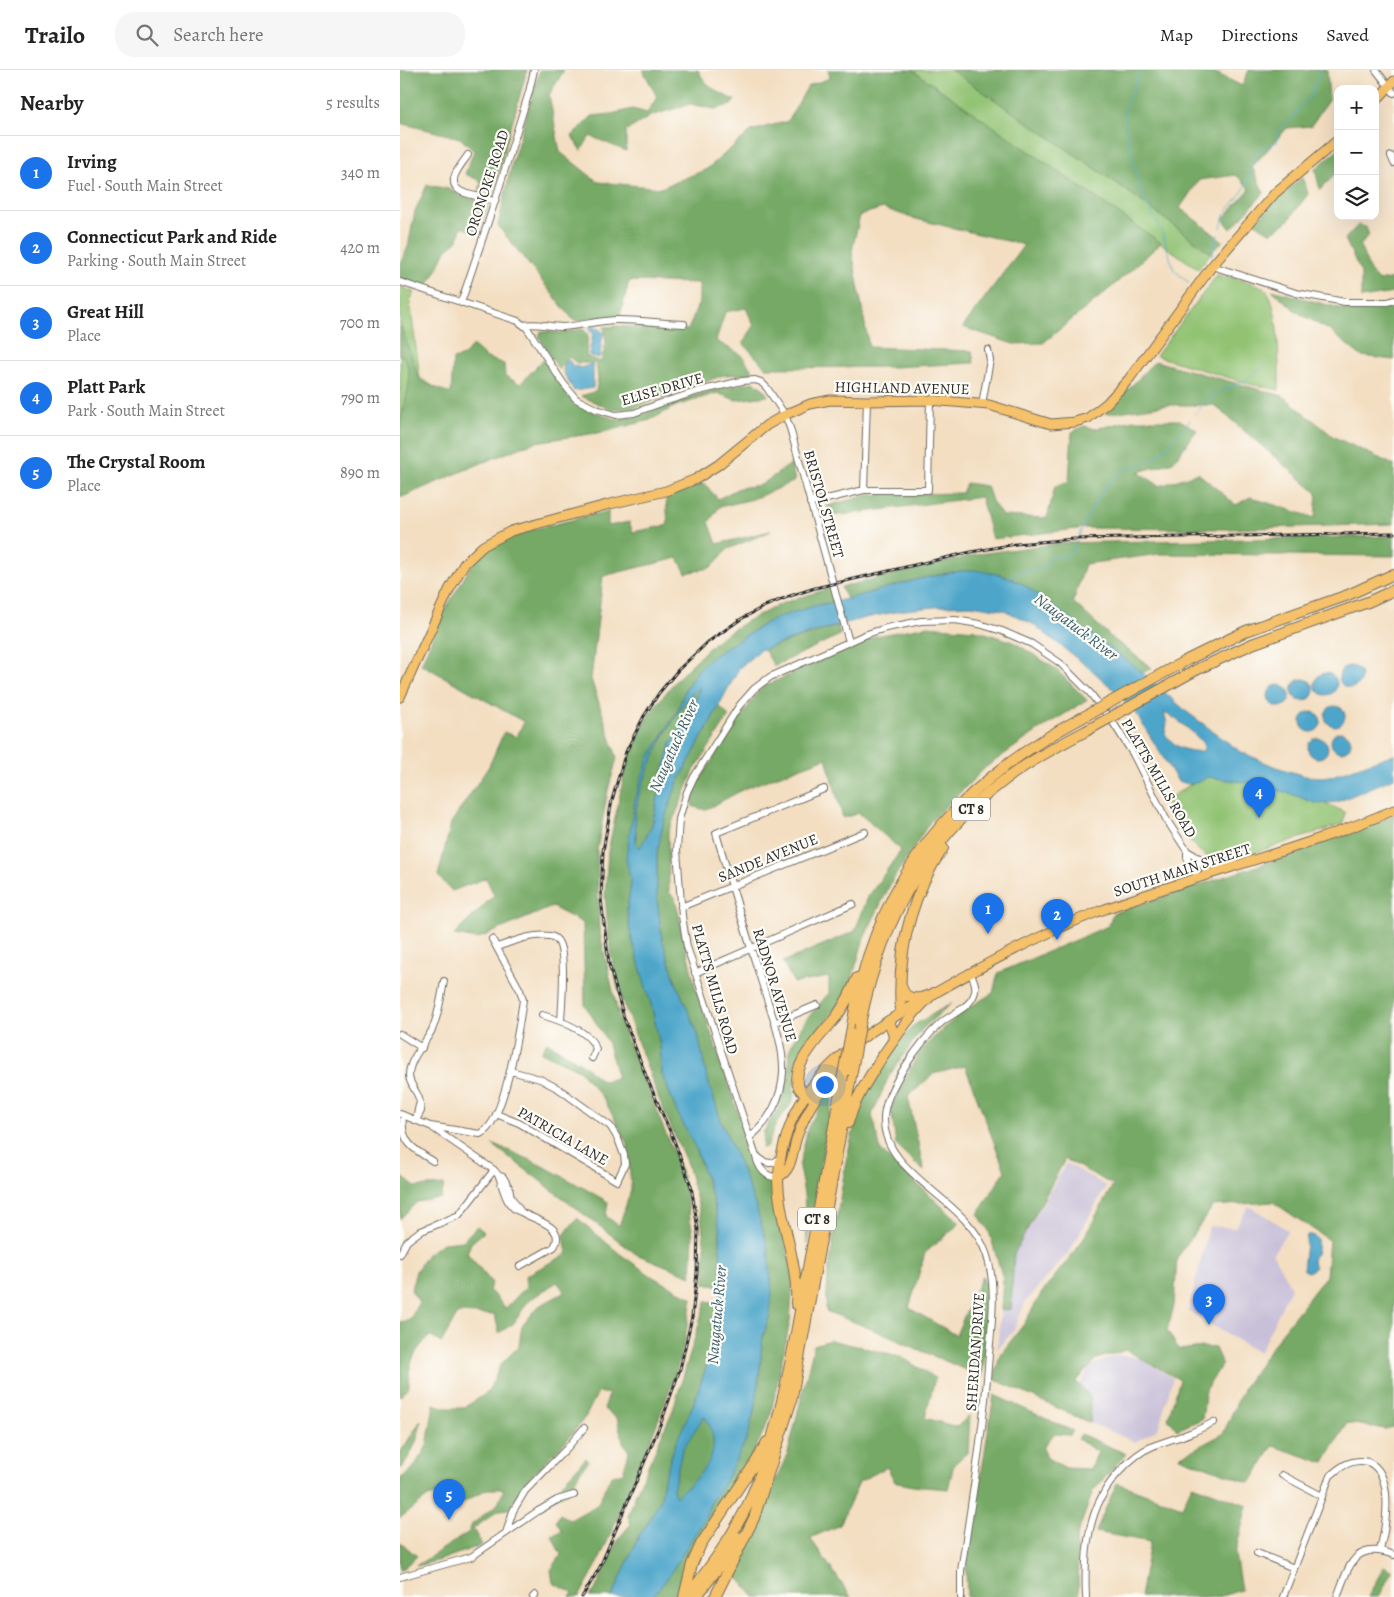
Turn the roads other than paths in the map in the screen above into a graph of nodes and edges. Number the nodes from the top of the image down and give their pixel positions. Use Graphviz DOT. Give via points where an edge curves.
graph roads {
  1 [pos="534,70"];
  2 [pos="1376,70"];
  3 [pos="1392,87"];
  4 [pos="1379,98"];
  5 [pos="1334,143"];
  6 [pos="468,155"];
  7 [pos="495,201"];
  8 [pos="1212,266"];
  9 [pos="400,282"];
  10 [pos="1394,300"];
  11 [pos="461,302"];
  12 [pos="524,324"];
  13 [pos="684,324"];
  14 [pos="988,350"];
  15 [pos="759,381"];
  16 [pos="930,400"];
  17 [pos="867,401"];
  18 [pos="982,404"];
  19 [pos="785,415"];
  20 [pos="864,490"];
  21 [pos="810,503"];
  22 [pos="1394,574"];
  23 [pos="1394,590"];
  24 [pos="849,642"];
  25 [pos="400,697"];
  26 [pos="1007,778"];
  27 [pos="824,789"];
  28 [pos="1394,810"];
  29 [pos="865,832"];
  30 [pos="1187,851"];
  31 [pos="1194,855"];
  32 [pos="1238,866"];
  33 [pos="1210,875"];
  34 [pos="1199,879"];
  35 [pos="732,886"];
  36 [pos="853,904"];
  37 [pos="681,907"];
  38 [pos="883,918"];
  39 [pos="492,939"];
  40 [pos="496,947"];
  41 [pos="751,950"];
  42 [pos="970,972"];
  43 [pos="696,973"];
  44 [pos="901,976"];
  45 [pos="444,981"];
  46 [pos="934,994"];
  47 [pos="817,1005"];
  48 [pos="901,1013"];
  49 [pos="542,1015"];
  50 [pos="561,1021"];
  51 [pos="889,1021"];
  52 [pos="774,1023"];
  53 [pos="400,1034"];
  54 [pos="893,1042"];
  55 [pos="422,1048"];
  56 [pos="592,1058"];
  57 [pos="511,1072"];
  58 [pos="819,1093"];
  59 [pos="806,1094"];
  60 [pos="401,1114"];
  61 [pos="496,1114"];
  62 [pos="416,1120"];
  63 [pos="430,1126"];
  64 [pos="749,1138"];
  65 [pos="754,1152"];
  66 [pos="781,1156"];
  67 [pos="433,1161"];
  68 [pos="494,1170"];
  69 [pos="778,1177"];
  70 [pos="832,1183"];
  71 [pos="400,1254"];
  72 [pos="520,1266"];
  73 [pos="792,1358"];
  74 [pos="780,1411"];
  75 [pos="1214,1422"];
  76 [pos="584,1428"];
  77 [pos="774,1459"];
  78 [pos="1282,1475"];
  79 [pos="574,1495"];
  80 [pos="1322,1496"];
  81 [pos="506,1533"];
  82 [pos="1380,1550"];
  83 [pos="1257,1553"];
  84 [pos="1394,1555"];
  85 [pos="1294,1568"];
  86 [pos="400,1577"];
  87 [pos="689,1597"];
  88 [pos="715,1597"];
  89 [pos="961,1597"];
  90 [pos="1086,1597"];
  91 [pos="1283,1597"];
  92 [pos="1337,1597"];
  1 -- 7 [label="street, ORONOKE ROAD"];
  2 -- 3 [label="street"];
  3 -- 4 [label="main road"];
  5 -- 8 [label="main road, HIGHLAND AVENUE" via="1275,193"];
  6 -- 7 [label="street" via="455,175 454,184 466,195"];
  7 -- 11 [label="street, ORONOKE ROAD"];
  8 -- 10 [label="street" via="1296,293 1345,302"];
  8 -- 18 [label="main road, HIGHLAND AVENUE" via="1129,379 1088,418 1051,424"];
  9 -- 11 [label="street"];
  11 -- 12 [label="street"];
  12 -- 13 [label="street" via="550,327 619,320"];
  12 -- 15 [label="street, ELISE DRIVE" via="576,399 616,415 634,413 699,391 742,381"];
  14 -- 18 [label="street" via="990,360"];
  15 -- 19 [label="street, BRISTOL STREET" via="768,388"];
  16 -- 17 [label="main road, HIGHLAND AVENUE"];
  16 -- 18 [label="main road, HIGHLAND AVENUE"];
  16 -- 20 [label="street" via="928,490"];
  17 -- 19 [label="main road, HIGHLAND AVENUE" via="830,400 810,404"];
  17 -- 20 [label="street"];
  19 -- 21 [label="street, BRISTOL STREET"];
  19 -- 25 [label="main road, HIGHLAND AVENUE" via="696,479 666,492 511,531 483,546 464,564 449,590"];
  20 -- 21 [label="street"];
  21 -- 24 [label="street, BRISTOL STREET"];
  22 -- 38 [label="highway, CT 8, bridge" via="1348,595 1232,637 1076,720 1013,759 964,800 942,824 897,889"];
  23 -- 26 [label="highway, CT 8, bridge" via="1259,641 1196,670"];
  24 -- 30 [label="street, PLATTS MILLS ROAD" via="898,625 943,620 996,629 1037,646 1070,672 1111,719"];
  24 -- 37 [label="street, PLATTS MILLS ROAD" via="759,684 739,706 702,763 687,792 678,826"];
  26 -- 44 [label="highway" via="960,827 931,866 910,918"];
  26 -- 70 [label="highway, CT 8, bridge" via="983,798 930,855 891,922 868,988"];
  27 -- 35 [label="street, RADNOR AVENUE" via="716,834"];
  28 -- 32 [label="main road, SOUTH MAIN STREET"];
  29 -- 35 [label="street, SANDE AVENUE"];
  30 -- 31 [label="street, PLATTS MILLS ROAD"];
  30 -- 34 [label="street, PLATTS MILLS ROAD" via="1187,858"];
  31 -- 32 [label="street, PLATTS MILLS ROAD" via="1214,864"];
  31 -- 33 [label="street, PLATTS MILLS ROAD"];
  32 -- 33 [label="main road, SOUTH MAIN STREET"];
  33 -- 34 [label="main road, SOUTH MAIN STREET"];
  34 -- 42 [label="main road, SOUTH MAIN STREET" via="1084,918 1031,940"];
  35 -- 37 [label="street, SANDE AVENUE"];
  35 -- 41 [label="street, RADNOR AVENUE"];
  36 -- 41 [label="street"];
  37 -- 43 [label="street, PLATTS MILLS ROAD" via="685,939"];
  38 -- 59 [label="highway" via="848,998 800,1065 798,1081"];
  38 -- 73 [label="highway, CT 8, bridge" via="862,978"];
  39 -- 40 [label="street"];
  40 -- 50 [label="street" via="536,936 556,939 560,944 563,970"];
  40 -- 57 [label="street" via="523,1000"];
  41 -- 43 [label="street"];
  41 -- 52 [label="street, RADNOR AVENUE"];
  42 -- 46 [label="main road, SOUTH MAIN STREET"];
  42 -- 89 [label="street, SHERIDAN DRIVE" via="976,987 974,995 969,1003 924,1040 892,1088 884,1120 888,1141 896,1155 963,1216 978,1237 986,1253 990,1275 993,1296 987,1382 961,1571"];
  43 -- 64 [label="street, PLATTS MILLS ROAD"];
  44 -- 46 [label="highway" via="907,996 919,998"];
  44 -- 48 [label="highway"];
  45 -- 55 [label="street" via="437,1018"];
  46 -- 48 [label="main road, SOUTH MAIN STREET"];
  46 -- 54 [label="highway" via="913,1013"];
  47 -- 52 [label="street"];
  48 -- 51 [label="main road, SOUTH MAIN STREET"];
  49 -- 50 [label="street"];
  50 -- 56 [label="street" via="591,1040 596,1049"];
  51 -- 54 [label="highway"];
  51 -- 58 [label="main road" via="848,1058"];
  51 -- 59 [label="main road" via="838,1059"];
  52 -- 64 [label="street, RADNOR AVENUE" via="782,1057 780,1087 776,1103 760,1128"];
  53 -- 55 [label="street"];
  54 -- 70 [label="highway" via="854,1104"];
  55 -- 62 [label="street" via="409,1074 420,1098 421,1111"];
  57 -- 61 [label="street"];
  57 -- 61 [label="street, PATRICIA LANE" via="540,1079 559,1089 610,1126 624,1155 617,1181 520,1123"];
  58 -- 59 [label="highway" via="813,1096"];
  58 -- 69 [label="main road" via="800,1129 788,1170"];
  59 -- 66 [label="main road" via="790,1125"];
  60 -- 62 [label="street"];
  60 -- 67 [label="street" via="404,1138"];
  61 -- 63 [label="street" via="486,1131 480,1134"];
  62 -- 63 [label="street"];
  63 -- 68 [label="street"];
  64 -- 65 [label="street, PLATTS MILLS ROAD"];
  65 -- 66 [label="street" via="768,1163 774,1163"];
  65 -- 69 [label="street, PLATTS MILLS ROAD" via="762,1171"];
  66 -- 69 [label="main road"];
  68 -- 71 [label="street" via="459,1215 419,1232 407,1242"];
  68 -- 72 [label="street" via="508,1201 517,1211 545,1222 556,1233 554,1247"];
  69 -- 73 [label="highway" via="780,1205 797,1282"];
  70 -- 77 [label="highway, CT 8" via="797,1378"];
  73 -- 74 [label="highway, CT 8"];
  74 -- 87 [label="highway, CT 8" via="773,1441 748,1504"];
  74 -- 87 [label="highway" via="757,1460 701,1544 692,1564"];
  75 -- 90 [label="street" via="1152,1446 1128,1462 1108,1483 1089,1530"];
  76 -- 81 [label="street" via="525,1491 513,1511"];
  77 -- 87 [label="highway, CT 8" via="728,1554"];
  77 -- 88 [label="highway" via="754,1518"];
  78 -- 80 [label="street"];
  79 -- 81 [label="street" via="557,1500"];
  80 -- 82 [label="street" via="1330,1476 1351,1461 1375,1464 1385,1472 1392,1482 1392,1493"];
  80 -- 85 [label="street"];
  81 -- 86 [label="street" via="471,1557"];
  82 -- 84 [label="street"];
  82 -- 92 [label="street" via="1369,1550 1349,1566"];
  83 -- 85 [label="street"];
  85 -- 91 [label="street"];
}
